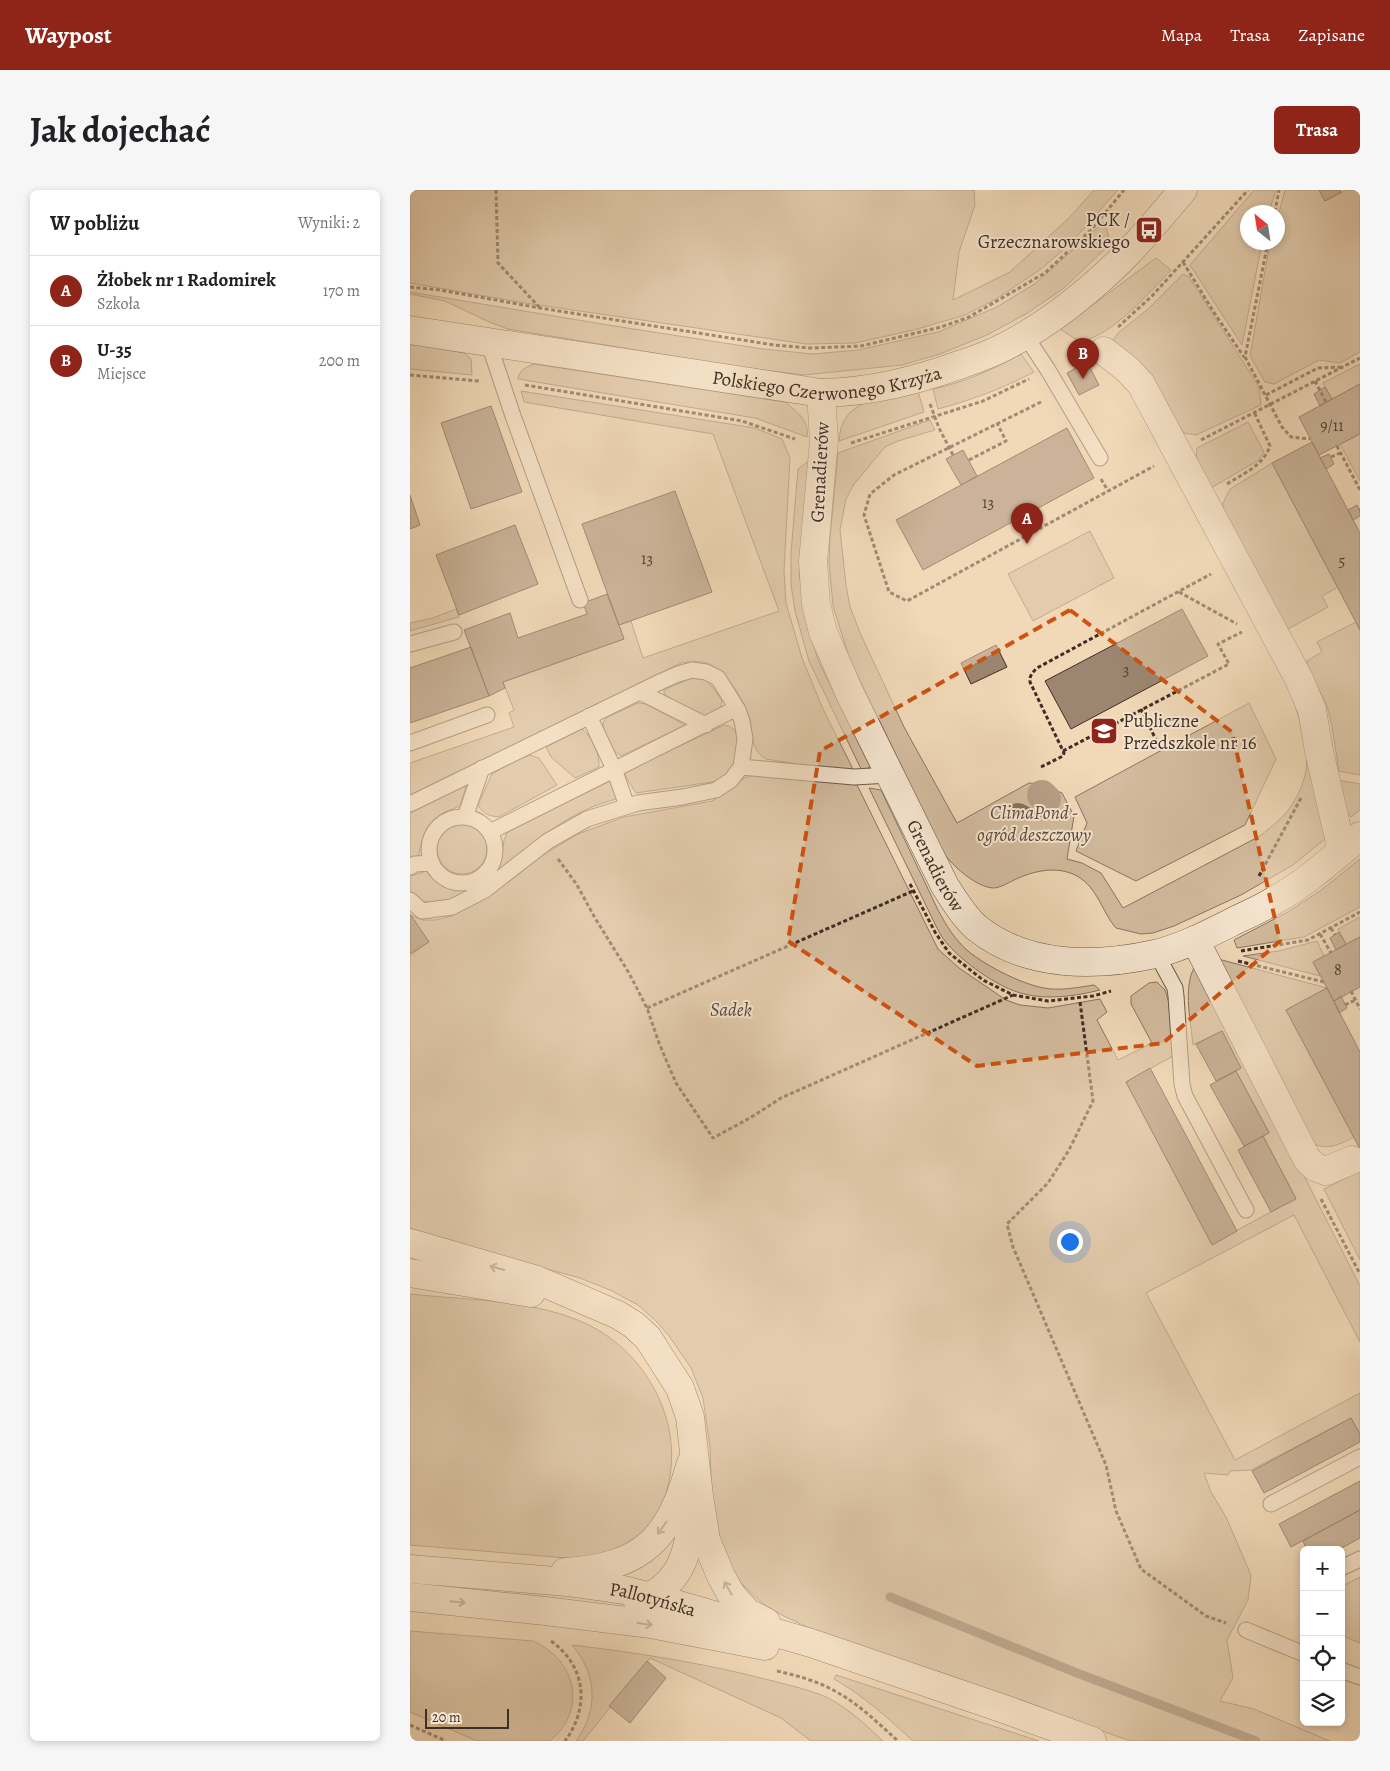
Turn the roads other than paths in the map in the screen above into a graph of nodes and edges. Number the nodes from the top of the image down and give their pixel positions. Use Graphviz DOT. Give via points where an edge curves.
graph roads {
  1 [pos="1183,190"];
  2 [pos="410,330"];
  3 [pos="1025,335"];
  4 [pos="488,341"];
  5 [pos="1104,351"];
  6 [pos="821,393"];
  7 [pos="1100,458"];
  8 [pos="580,600"];
  9 [pos="454,632"];
  10 [pos="410,644"];
  11 [pos="640,692"];
  12 [pos="737,708"];
  13 [pos="487,715"];
  14 [pos="589,716"];
  15 [pos="706,725"];
  16 [pos="410,744"];
  17 [pos="741,767"];
  18 [pos="482,768"];
  19 [pos="614,769"];
  20 [pos="890,775"];
  21 [pos="410,804"];
  22 [pos="627,806"];
  23 [pos="466,817"];
  24 [pos="490,832"];
  25 [pos="1351,844"];
  26 [pos="432,863"];
  27 [pos="410,867"];
  28 [pos="410,900"];
  29 [pos="1195,940"];
  30 [pos="1156,953"];
  31 [pos="1352,1160"];
  32 [pos="1246,1210"];
  33 [pos="410,1243"];
  34 [pos="410,1273"];
  35 [pos="592,1303"];
  36 [pos="694,1452"];
  37 [pos="1360,1457"];
  38 [pos="1271,1504"];
  39 [pos="1360,1558"];
  40 [pos="1345,1566"];
  41 [pos="413,1569"];
  42 [pos="410,1597"];
  43 [pos="650,1597"];
  44 [pos="545,1611"];
  45 [pos="1246,1630"];
  46 [pos="811,1643"];
  47 [pos="1300,1652"];
  48 [pos="887,1669"];
  49 [pos="1345,1671"];
  50 [pos="1360,1677"];
  51 [pos="1092,1741"];
  1 -- 3 [label="street, Polskiego Czerwonego Krzyża" via="1113,267 1058,313"];
  2 -- 4 [label="street, Polskiego Czerwonego Krzyża"];
  3 -- 6 [label="street, Polskiego Czerwonego Krzyża" via="985,356 905,383 854,392"];
  3 -- 7 [label="lane"];
  4 -- 6 [label="street, Polskiego Czerwonego Krzyża"];
  4 -- 8 [label="lane"];
  5 -- 25 [label="street" via="1141,384 1202,498 1257,624 1307,696 1324,775"];
  6 -- 20 [label="street, Grenadierów" via="824,441 813,562 816,604 823,632"];
  9 -- 10 [label="lane"];
  11 -- 12 [label="lane" via="678,674 692,670 706,672 718,678"];
  11 -- 14 [label="lane"];
  11 -- 15 [label="lane"];
  12 -- 15 [label="lane"];
  12 -- 17 [label="lane" via="745,739"];
  13 -- 16 [label="lane"];
  14 -- 18 [label="lane"];
  14 -- 19 [label="lane"];
  15 -- 19 [label="lane"];
  17 -- 20 [label="lane" via="861,778"];
  17 -- 22 [label="lane" via="731,780 716,790"];
  18 -- 21 [label="lane"];
  18 -- 23 [label="lane"];
  19 -- 22 [label="lane"];
  19 -- 24 [label="lane"];
  20 -- 30 [label="street, Grenadierów" via="945,886 977,927 1027,954 1060,961 1089,962"];
  22 -- 28 [label="lane" via="587,819 548,840 484,890 452,906 422,910"];
  23 -- 24 [label="lane" via="484,825"];
  23 -- 26 [label="lane" via="452,818 433,834 429,849"];
  24 -- 26 [label="lane" via="495,853 488,870 480,878 460,882 445,878"];
  25 -- 29 [label="street, Grenadierów" via="1276,900"];
  26 -- 27 [label="lane"];
  29 -- 30 [label="street, Grenadierów"];
  29 -- 31 [label="street" via="1308,1159 1326,1172"];
  30 -- 32 [label="lane" via="1175,988 1182,1084 1186,1096"];
  35 -- 33 [label="street, one-way" via="538,1280"];
  34 -- 35 [label="street"];
  35 -- 36 [label="street" via="634,1325 648,1338 680,1388 690,1417"];
  36 -- 41 [label="street, one-way" via="670,1517 650,1546 621,1562 552,1573"];
  36 -- 43 [label="street" via="691,1528 686,1554 678,1571"];
  46 -- 36 [label="street, one-way" via="748,1613 731,1594 706,1540"];
  37 -- 38 [label="lane"];
  39 -- 40 [label="lane"];
  41 -- 43 [label="street, Pallotyńska" via="567,1582"];
  42 -- 44 [label="street, Pallotyńska, one-way"];
  43 -- 44 [label="street" via="630,1605"];
  43 -- 46 [label="street, Pallotyńska"];
  44 -- 48 [label="street, Pallotyńska, one-way" via="651,1624"];
  45 -- 47 [label="lane"];
  46 -- 48 [label="street, Pallotyńska"];
  48 -- 51 [label="street, Pallotyńska"];
  49 -- 50 [label="lane"];
}
